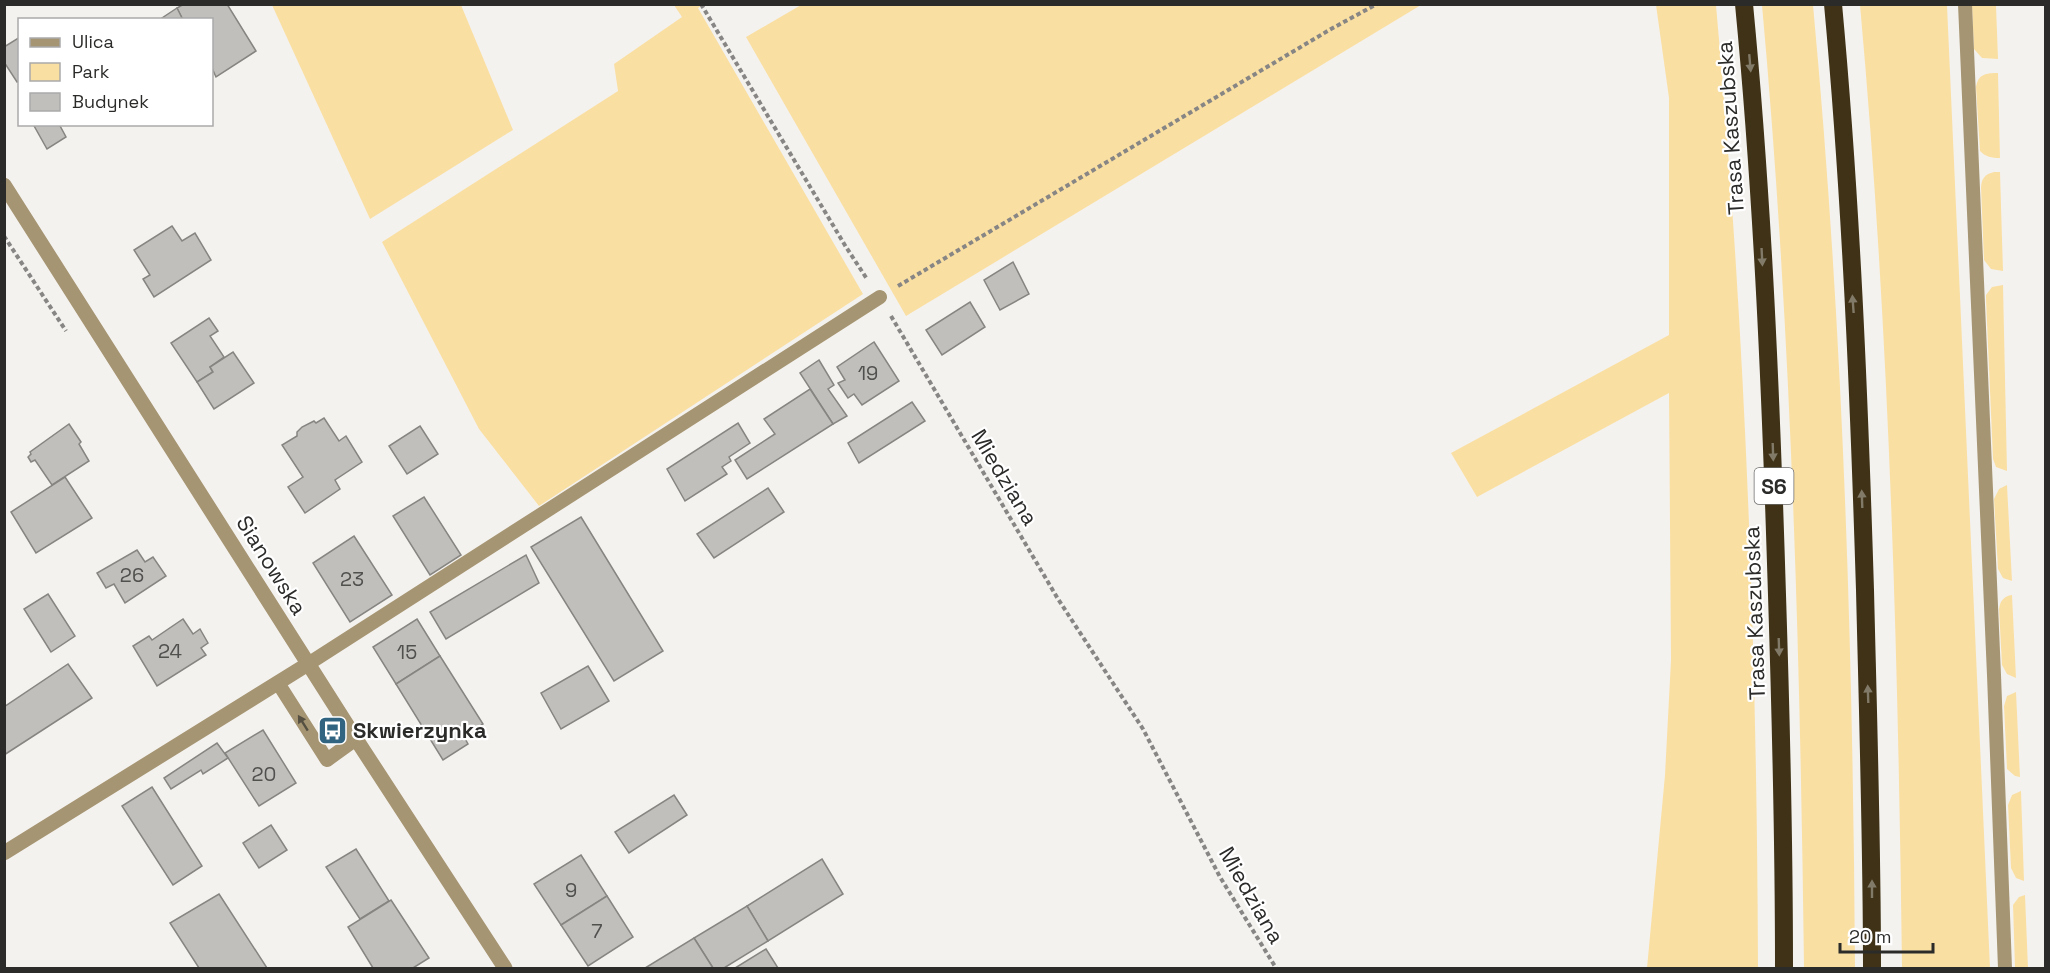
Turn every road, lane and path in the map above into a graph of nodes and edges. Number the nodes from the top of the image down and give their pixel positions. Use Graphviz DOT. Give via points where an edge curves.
graph roads {
  1 [pos="701,4"];
  2 [pos="1377,4"];
  3 [pos="1744,4"];
  4 [pos="1833,4"];
  5 [pos="1965,4"];
  6 [pos="4,185"];
  7 [pos="880,297"];
  8 [pos="308,664"];
  9 [pos="278,683"];
  10 [pos="356,739"];
  11 [pos="4,853"];
  12 [pos="505,969"];
  13 [pos="1276,969"];
  14 [pos="1784,969"];
  15 [pos="1872,969"];
  16 [pos="2005,969"];
  1 -- 7 [label="path, Miedziana"];
  2 -- 7 [label="path"];
  3 -- 14 [label="highway, Trasa Kaszubska / S6, one-way" via="1772,410"];
  15 -- 4 [label="highway, one-way" via="1860,406"];
  5 -- 16 [label="lane"];
  6 -- 8 [label="street, Sianowska"];
  7 -- 8 [label="lane"];
  7 -- 13 [label="path, Miedziana" via="1058,599 1143,729 1220,877"];
  8 -- 9 [label="street"];
  8 -- 10 [label="street, Sianowska"];
  10 -- 9 [label="lane, one-way" via="327,760"];
  9 -- 11 [label="street"];
  10 -- 12 [label="street, Sianowska"];
}
